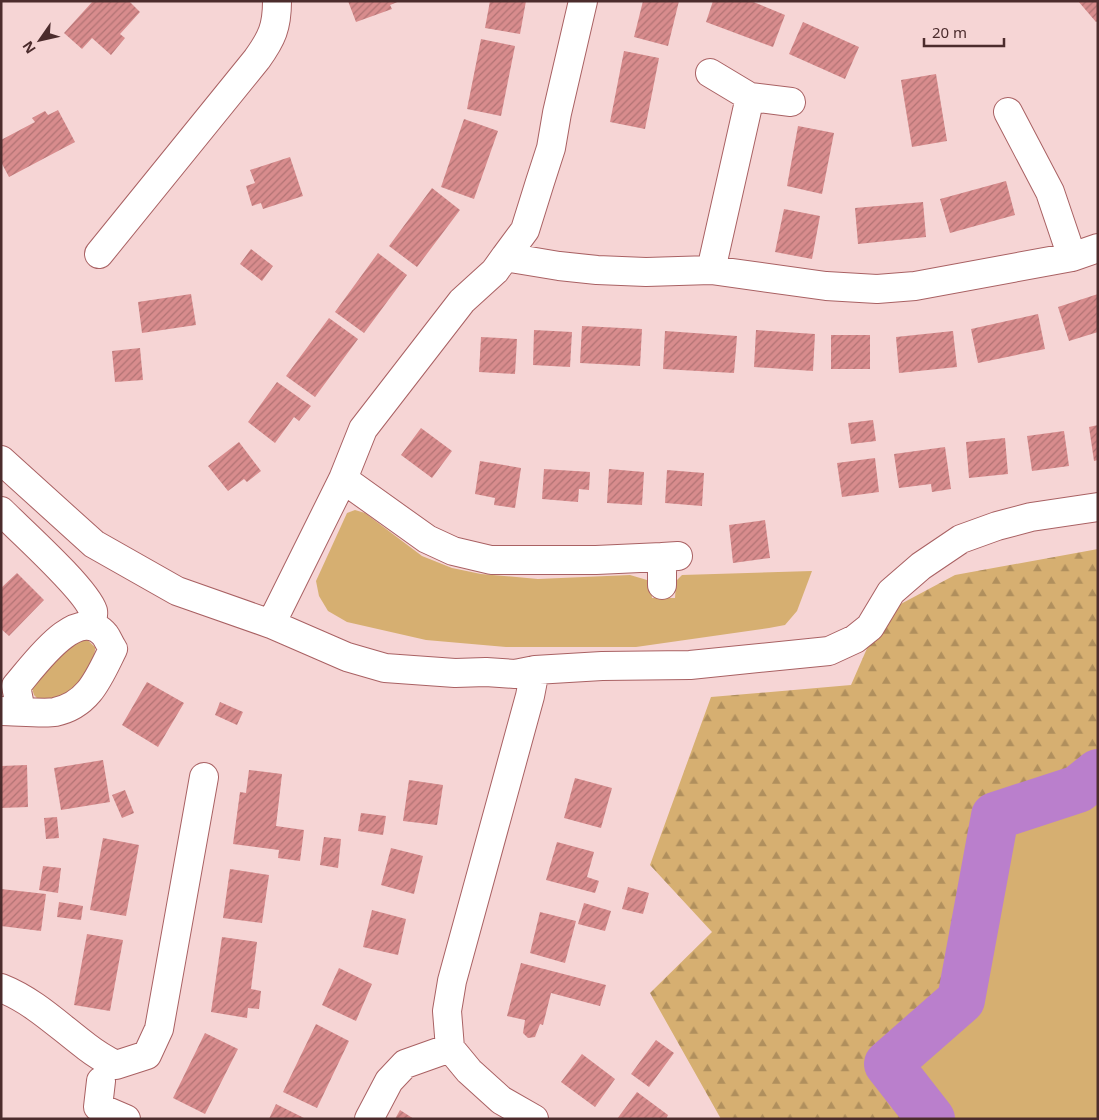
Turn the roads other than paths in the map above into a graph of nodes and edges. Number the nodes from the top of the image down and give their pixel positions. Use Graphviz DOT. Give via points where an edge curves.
graph roads {
  1 [pos="277,1"];
  2 [pos="584,1"];
  3 [pos="710,73"];
  4 [pos="750,97"];
  5 [pos="791,102"];
  6 [pos="1008,112"];
  7 [pos="1098,248"];
  8 [pos="99,254"];
  9 [pos="505,257"];
  10 [pos="1072,257"];
  11 [pos="711,270"];
  12 [pos="1,460"];
  13 [pos="343,479"];
  14 [pos="1098,507"];
  15 [pos="1,511"];
  16 [pos="662,585"];
  17 [pos="271,624"];
  18 [pos="91,626"];
  19 [pos="535,670"];
  20 [pos="11,711"];
  21 [pos="204,777"];
  22 [pos="1,988"];
  23 [pos="450,1048"];
  24 [pos="99,1102"];
  25 [pos="126,1119"];
  26 [pos="369,1119"];
  27 [pos="534,1119"];
  1 -- 8 [label="street" via="277,20 271,40"];
  2 -- 9 [label="street" via="551,148 524,230"];
  3 -- 4 [label="street"];
  4 -- 5 [label="street"];
  4 -- 11 [label="street"];
  6 -- 10 [label="street" via="1050,192"];
  7 -- 10 [label="street"];
  9 -- 11 [label="street" via="597,270"];
  9 -- 13 [label="street" via="495,271 462,300 364,430"];
  10 -- 11 [label="street" via="916,286 877,289 826,286"];
  12 -- 17 [label="street" via="94,544 177,591"];
  13 -- 16 [label="street" via="427,539 453,551 491,560 612,560 670,556"];
  13 -- 17 [label="street"];
  14 -- 19 [label="street" via="1031,517 961,539 890,592 870,627 863,633 829,651 690,665"];
  15 -- 18 [label="street" via="88,601 93,613"];
  17 -- 19 [label="street" via="347,657 384,668 515,674"];
  18 -- 20 [label="street" via="79,626 65,632 16,686"];
  18 -- 20 [label="street" via="105,635 113,649 96,684 77,704 54,712"];
  19 -- 23 [label="street" via="452,981 447,1011"];
  21 -- 22 [label="street" via="159,1030 146,1055 116,1065 88,1049 14,993"];
  23 -- 26 [label="street" via="405,1064 389,1081"];
  23 -- 27 [label="street" via="501,1100"];
  24 -- 25 [label="street"];
}
